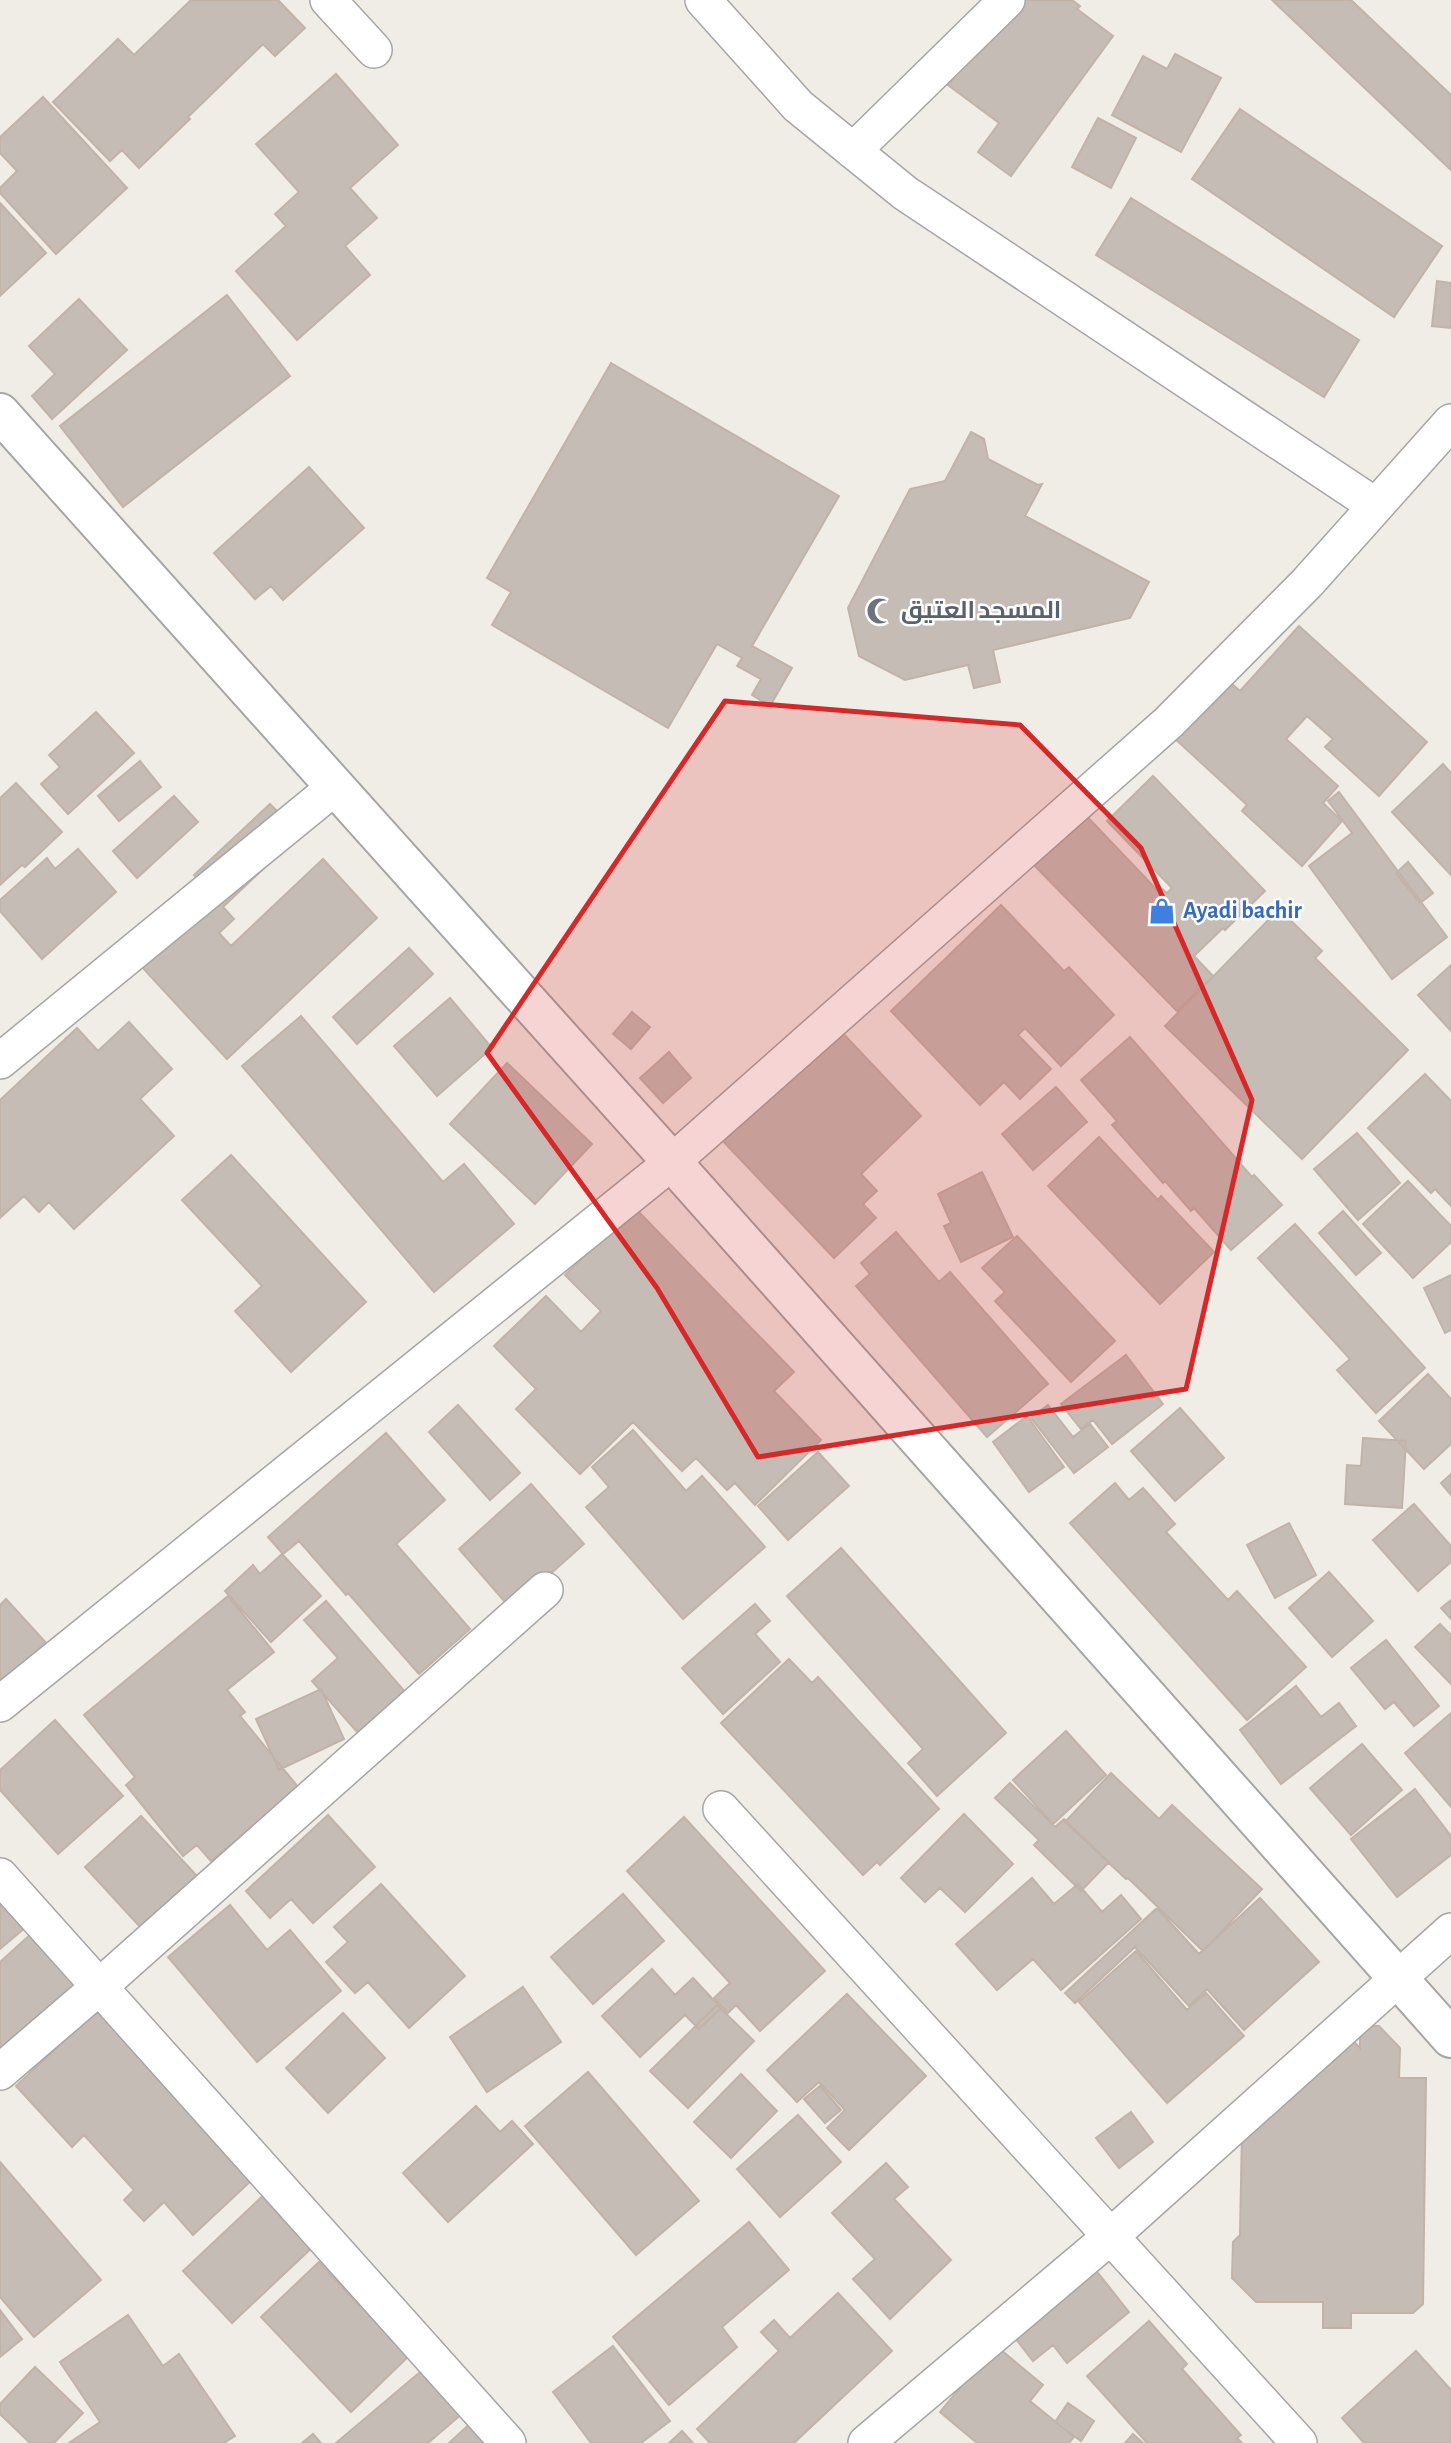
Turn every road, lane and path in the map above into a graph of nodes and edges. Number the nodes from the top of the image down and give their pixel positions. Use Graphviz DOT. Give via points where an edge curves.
graph roads {
  1 [pos="328,0"];
  2 [pos="703,0"];
  3 [pos="1007,0"];
  4 [pos="374,50"];
  5 [pos="853,151"];
  6 [pos="0,413"];
  7 [pos="1451,422"];
  8 [pos="1376,506"];
  9 [pos="335,787"];
  10 [pos="0,1061"];
  11 [pos="672,1163"];
  12 [pos="545,1590"];
  13 [pos="0,1704"];
  14 [pos="721,1809"];
  15 [pos="0,1876"];
  16 [pos="1451,1931"];
  17 [pos="1398,1978"];
  18 [pos="99,1987"];
  19 [pos="1451,2038"];
  20 [pos="0,2072"];
  21 [pos="1111,2236"];
  22 [pos="508,2443"];
  23 [pos="866,2443"];
  24 [pos="1299,2443"];
  1 -- 4 [label="street"];
  2 -- 5 [label="street" via="798,106"];
  3 -- 5 [label="street"];
  5 -- 8 [label="street" via="905,192"];
  6 -- 9 [label="street"];
  7 -- 8 [label="street"];
  8 -- 11 [label="street" via="1169,722"];
  9 -- 10 [label="street"];
  9 -- 11 [label="street"];
  11 -- 13 [label="street"];
  11 -- 17 [label="street"];
  12 -- 18 [label="street"];
  14 -- 21 [label="street"];
  15 -- 18 [label="street"];
  16 -- 17 [label="street"];
  17 -- 19 [label="street"];
  17 -- 21 [label="street"];
  18 -- 20 [label="street"];
  18 -- 22 [label="street"];
  21 -- 23 [label="street"];
  21 -- 24 [label="street"];
}
